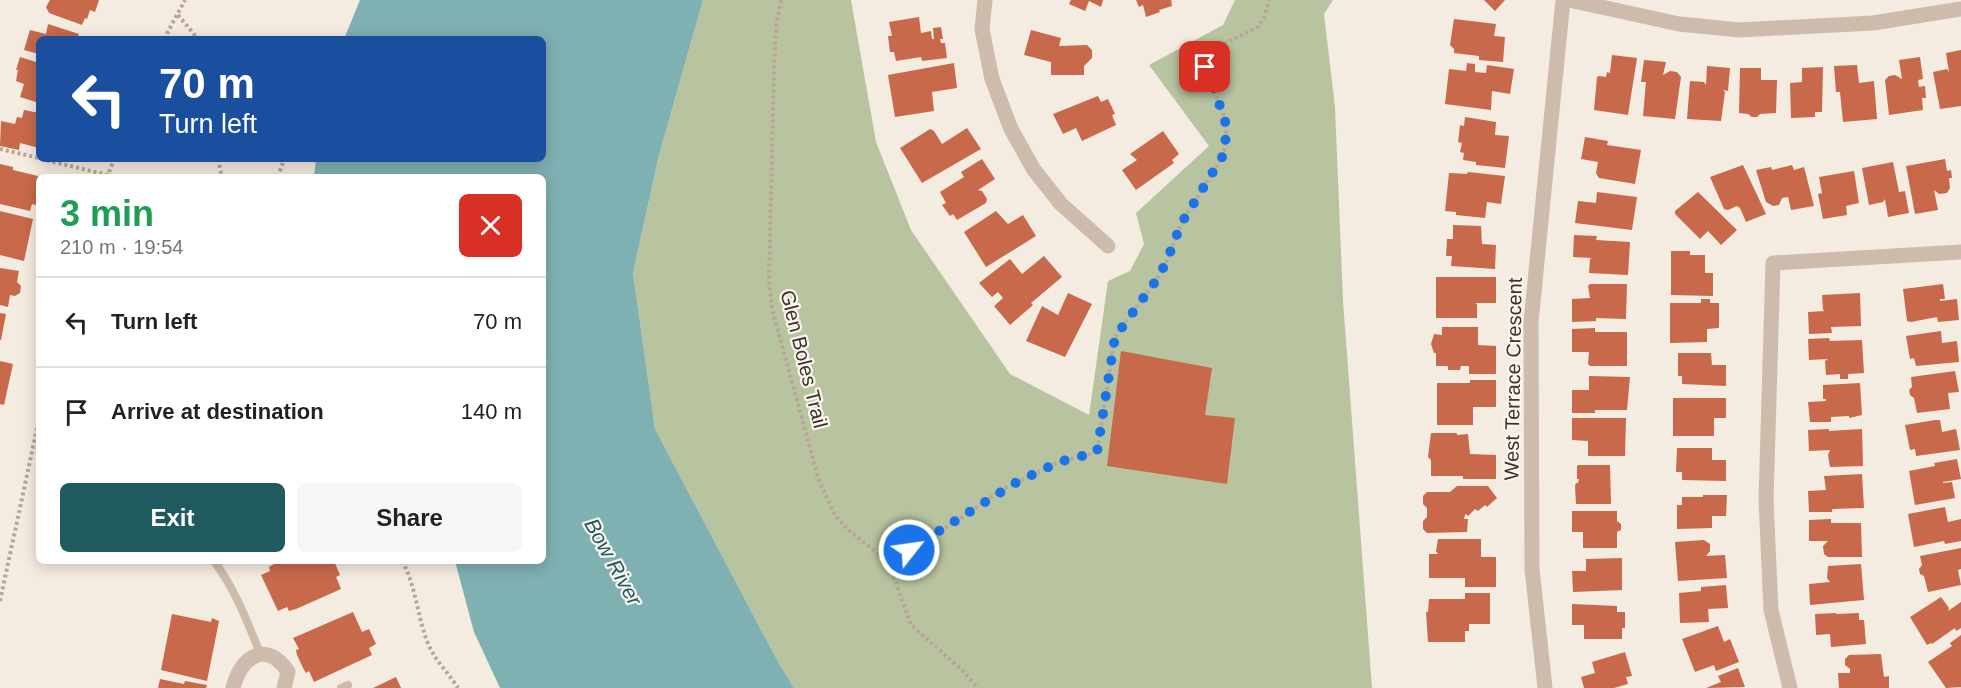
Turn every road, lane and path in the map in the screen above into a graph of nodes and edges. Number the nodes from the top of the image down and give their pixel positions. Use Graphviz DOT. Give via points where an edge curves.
graph roads {
  1 [pos="185,0"];
  2 [pos="780,0"];
  3 [pos="985,0"];
  4 [pos="1269,0"];
  5 [pos="1563,0"];
  6 [pos="1569,0"];
  7 [pos="1961,9"];
  8 [pos="178,15"];
  9 [pos="166,36"];
  10 [pos="196,36"];
  11 [pos="0,149"];
  12 [pos="36,158"];
  13 [pos="52,162"];
  14 [pos="99,174"];
  15 [pos="1108,246"];
  16 [pos="1961,252"];
  17 [pos="36,433"];
  18 [pos="888,561"];
  19 [pos="216,564"];
  20 [pos="403,564"];
  21 [pos="0,601"];
  22 [pos="260,653"];
  23 [pos="233,688"];
  24 [pos="284,688"];
  25 [pos="458,688"];
  26 [pos="978,688"];
  27 [pos="1545,688"];
  28 [pos="1790,688"];
  1 -- 8 [label="path"];
  2 -- 18 [label="path, Glen Boles Trail" via="774,70 769,280 772,309 827,500 848,530"];
  3 -- 15 [label="street" via="982,28 992,79 1011,129 1034,170 1061,204"];
  4 -- 18 [label="path" via="1258,27 1209,55 1205,67 1225,119 1224,154 1181,224 1155,282 1115,337 1097,452 1059,462 1003,489"];
  5 -- 27 [label="street, West Terrace Crescent" via="1531,322 1532,569"];
  6 -- 7 [label="street" via="1678,24 1739,30 1873,23"];
  8 -- 9 [label="path"];
  8 -- 10 [label="path"];
  11 -- 12 [label="path"];
  13 -- 14 [label="path"];
  16 -- 28 [label="street" via="1773,263 1766,500 1771,610"];
  17 -- 21 [label="path"];
  18 -- 26 [label="path" via="911,626"];
  19 -- 22 [label="lane" via="239,602"];
  20 -- 25 [label="path" via="427,642"];
  22 -- 23 [label="street" via="244,662"];
  22 -- 24 [label="street" via="271,655 288,672"];
}
